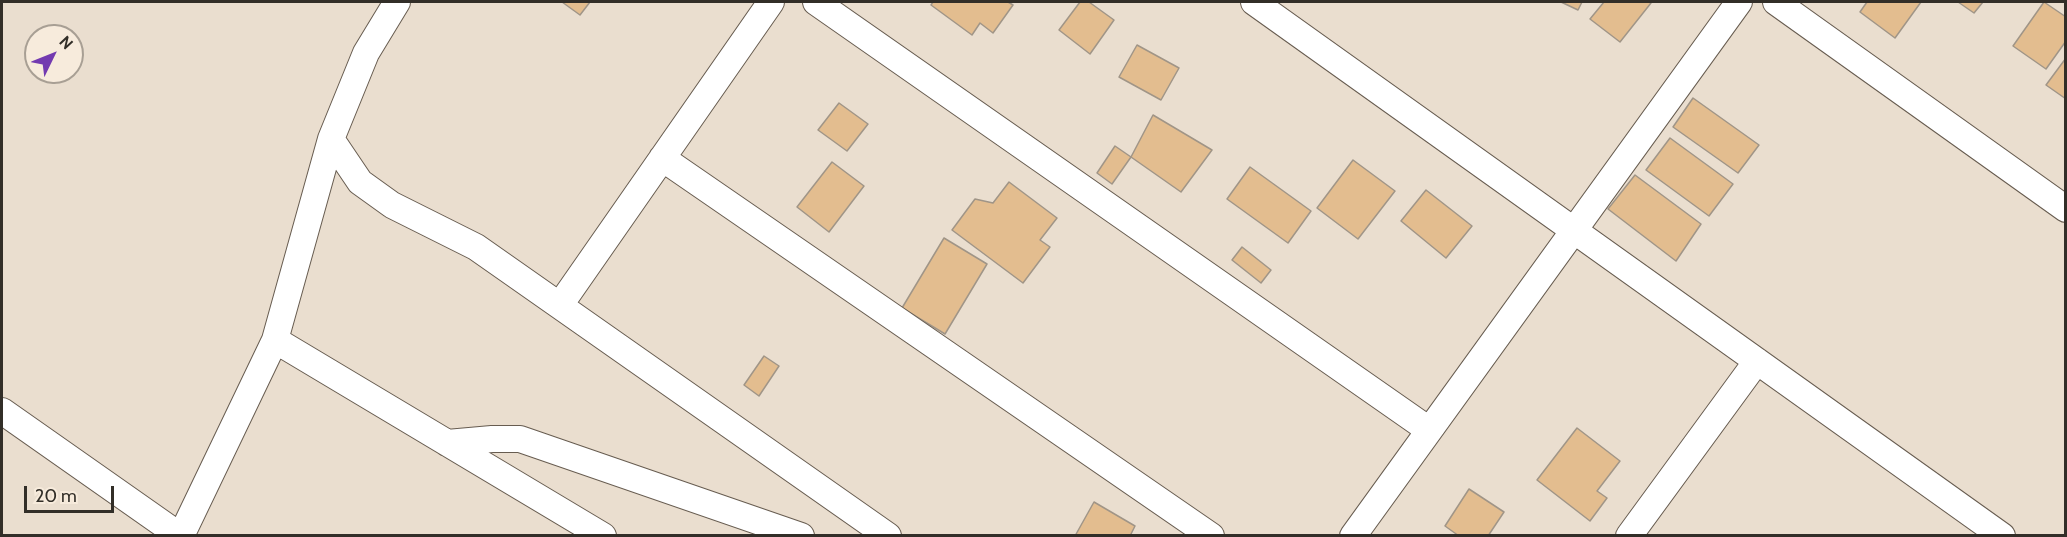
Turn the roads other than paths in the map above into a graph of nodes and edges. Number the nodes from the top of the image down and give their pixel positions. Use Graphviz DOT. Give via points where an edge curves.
graph roads {
  1 [pos="397,2"];
  2 [pos="771,2"];
  3 [pos="816,2"];
  4 [pos="1254,2"];
  5 [pos="1739,2"];
  6 [pos="1776,2"];
  7 [pos="331,139"];
  8 [pos="662,158"];
  9 [pos="2066,208"];
  10 [pos="1574,230"];
  11 [pos="560,305"];
  12 [pos="275,340"];
  13 [pos="1757,361"];
  14 [pos="2,411"];
  15 [pos="1430,430"];
  16 [pos="447,443"];
  17 [pos="180,536"];
  18 [pos="603,536"];
  19 [pos="801,536"];
  20 [pos="888,536"];
  21 [pos="1211,536"];
  22 [pos="1353,536"];
  23 [pos="1629,536"];
  24 [pos="2002,536"];
  1 -- 7 [label="street" via="366,53"];
  2 -- 8 [label="street"];
  3 -- 15 [label="street"];
  4 -- 10 [label="street"];
  5 -- 10 [label="street"];
  6 -- 9 [label="street"];
  7 -- 11 [label="street" via="360,182 476,248"];
  7 -- 12 [label="street"];
  8 -- 11 [label="street"];
  8 -- 21 [label="street"];
  10 -- 13 [label="street"];
  10 -- 15 [label="street"];
  11 -- 20 [label="street"];
  12 -- 16 [label="street"];
  12 -- 17 [label="street"];
  13 -- 23 [label="street"];
  13 -- 24 [label="street"];
  14 -- 17 [label="street"];
  15 -- 22 [label="street"];
  16 -- 18 [label="street"];
  16 -- 19 [label="street" via="520,439"];
}
